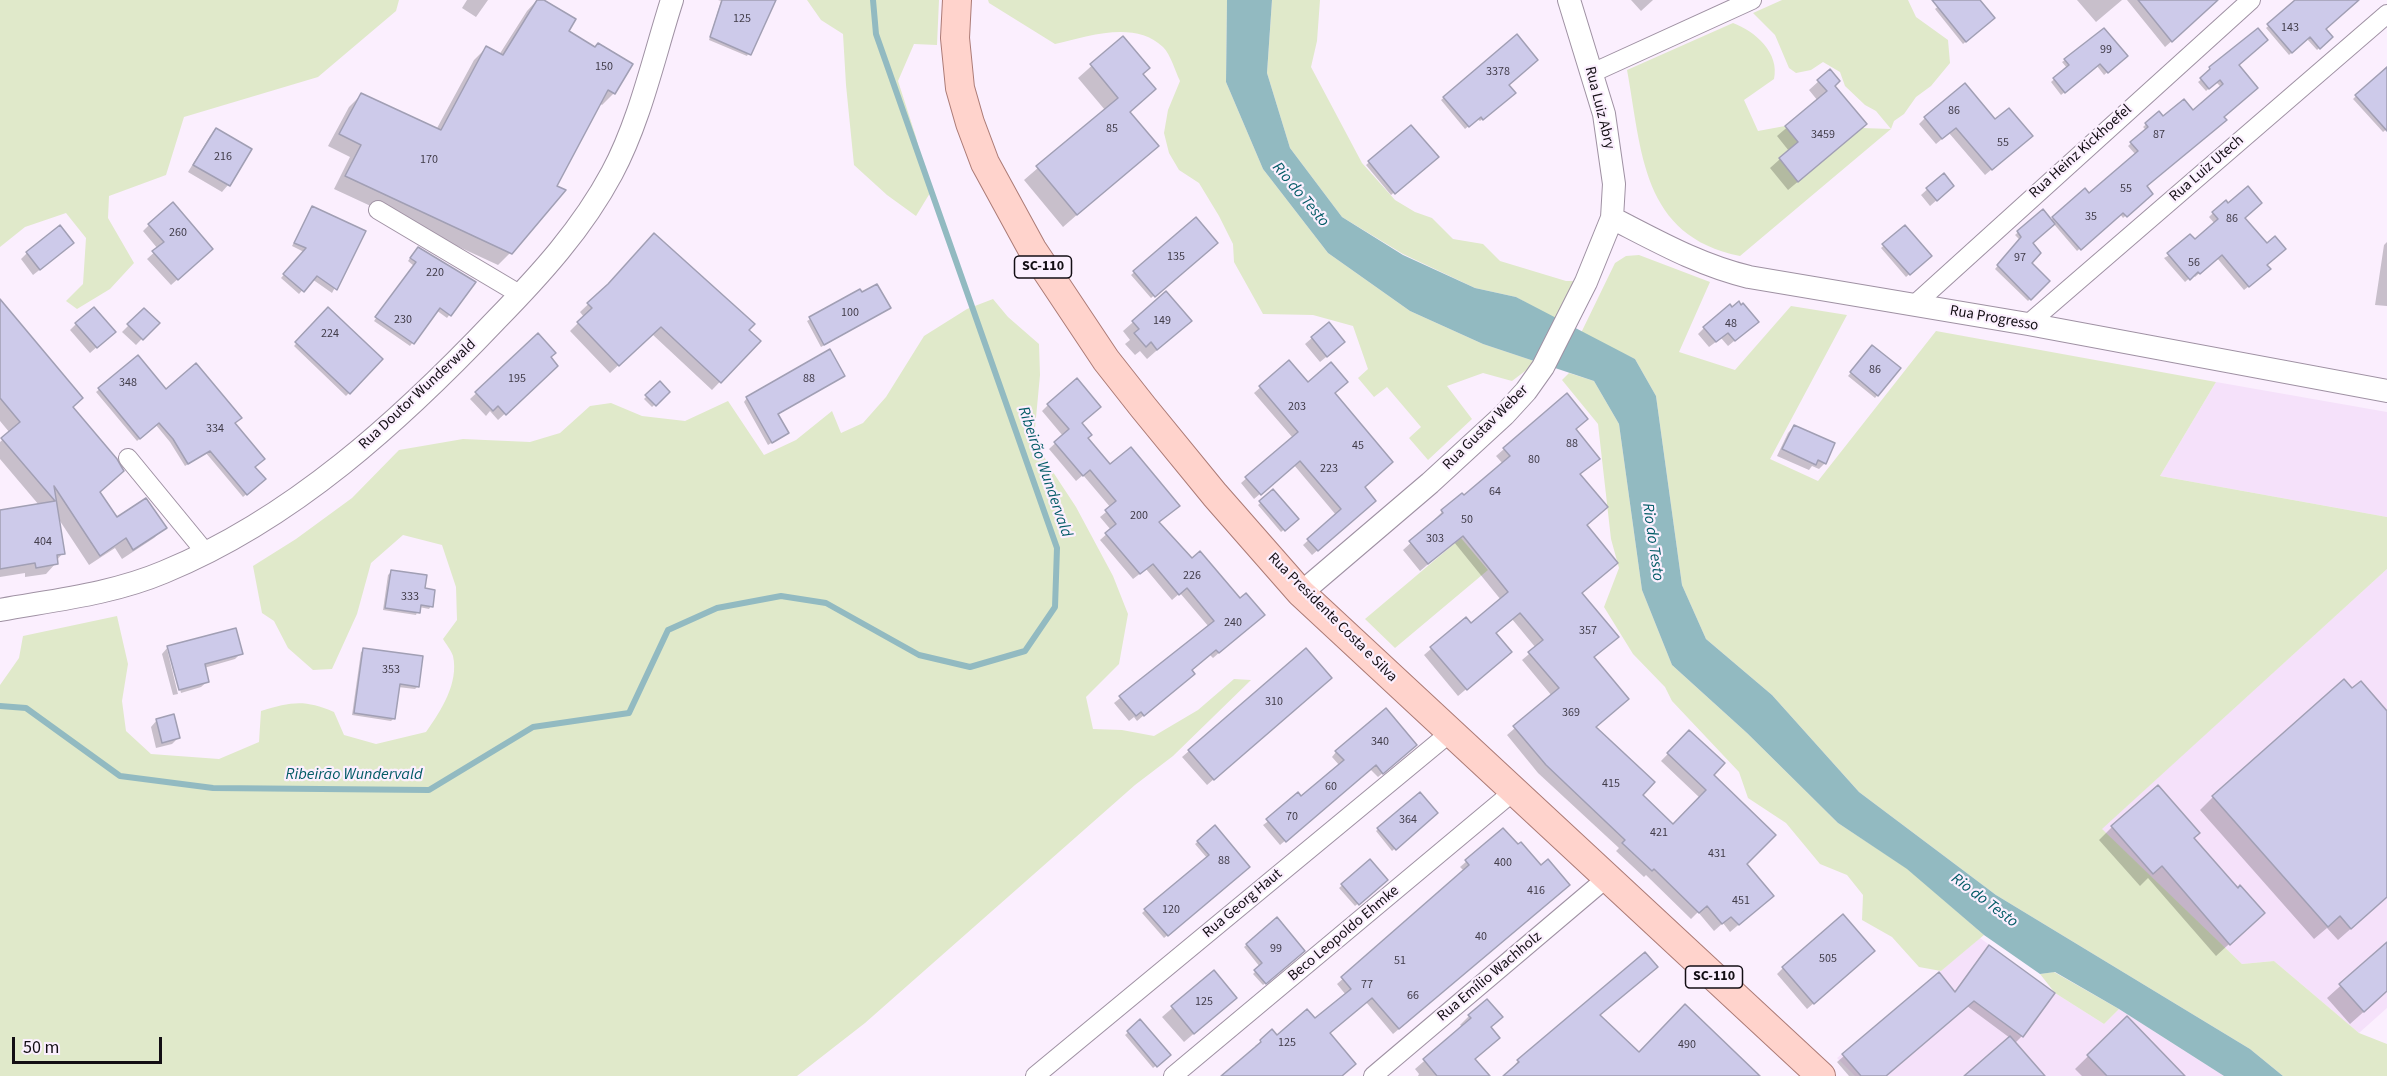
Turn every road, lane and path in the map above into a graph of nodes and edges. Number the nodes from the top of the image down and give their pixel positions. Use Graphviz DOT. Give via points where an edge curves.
graph roads {
  1 [pos="672,0"];
  2 [pos="957,0"];
  3 [pos="1569,0"];
  4 [pos="1752,0"];
  5 [pos="2251,0"];
  6 [pos="2387,14"];
  7 [pos="1592,73"];
  8 [pos="378,210"];
  9 [pos="1612,218"];
  10 [pos="521,295"];
  11 [pos="1913,306"];
  12 [pos="2028,324"];
  13 [pos="2387,391"];
  14 [pos="128,458"];
  15 [pos="206,553"];
  16 [pos="1301,593"];
  17 [pos="0,610"];
  18 [pos="1451,732"];
  19 [pos="1514,791"];
  20 [pos="1608,877"];
  21 [pos="1035,1076"];
  22 [pos="1173,1076"];
  23 [pos="1373,1076"];
  24 [pos="1821,1076"];
  1 -- 10 [label="street, Rua Doutor Wunderwald" via="633,124 614,170 570,239"];
  2 -- 16 [label="main road, Rua Presidente Costa e Silva / SC-110" via="960,88 985,163 1007,207 1106,360 1215,495"];
  3 -- 7 [label="street, Rua Luiz Abry"];
  4 -- 7 [label="street"];
  5 -- 11 [label="street, Rua Heinz Kickhoefel"];
  6 -- 12 [label="street, Rua Luiz Utech"];
  7 -- 9 [label="street, Rua Luiz Abry" via="1611,151"];
  8 -- 10 [label="street"];
  9 -- 11 [label="street, Rua Progresso" via="1720,270"];
  9 -- 16 [label="street, Rua Gustav Weber" via="1569,319 1526,391 1430,483"];
  10 -- 15 [label="street, Rua Doutor Wunderwald" via="441,377 368,442 304,492"];
  11 -- 12 [label="street, Rua Progresso"];
  12 -- 13 [label="street, Rua Progresso"];
  14 -- 15 [label="street"];
  15 -- 17 [label="street, Rua Doutor Wunderwald" via="139,582"];
  16 -- 18 [label="main road, Rua Presidente Costa e Silva / SC-110"];
  18 -- 19 [label="main road, Rua Presidente Costa e Silva / SC-110"];
  18 -- 21 [label="street, Rua Georg Haut"];
  19 -- 20 [label="main road, Rua Presidente Costa e Silva / SC-110"];
  19 -- 22 [label="street, Beco Leopoldo Ehmke"];
  20 -- 23 [label="street, Rua Emílio Wachholz"];
  20 -- 24 [label="main road, Rua Presidente Costa e Silva / SC-110"];
}
